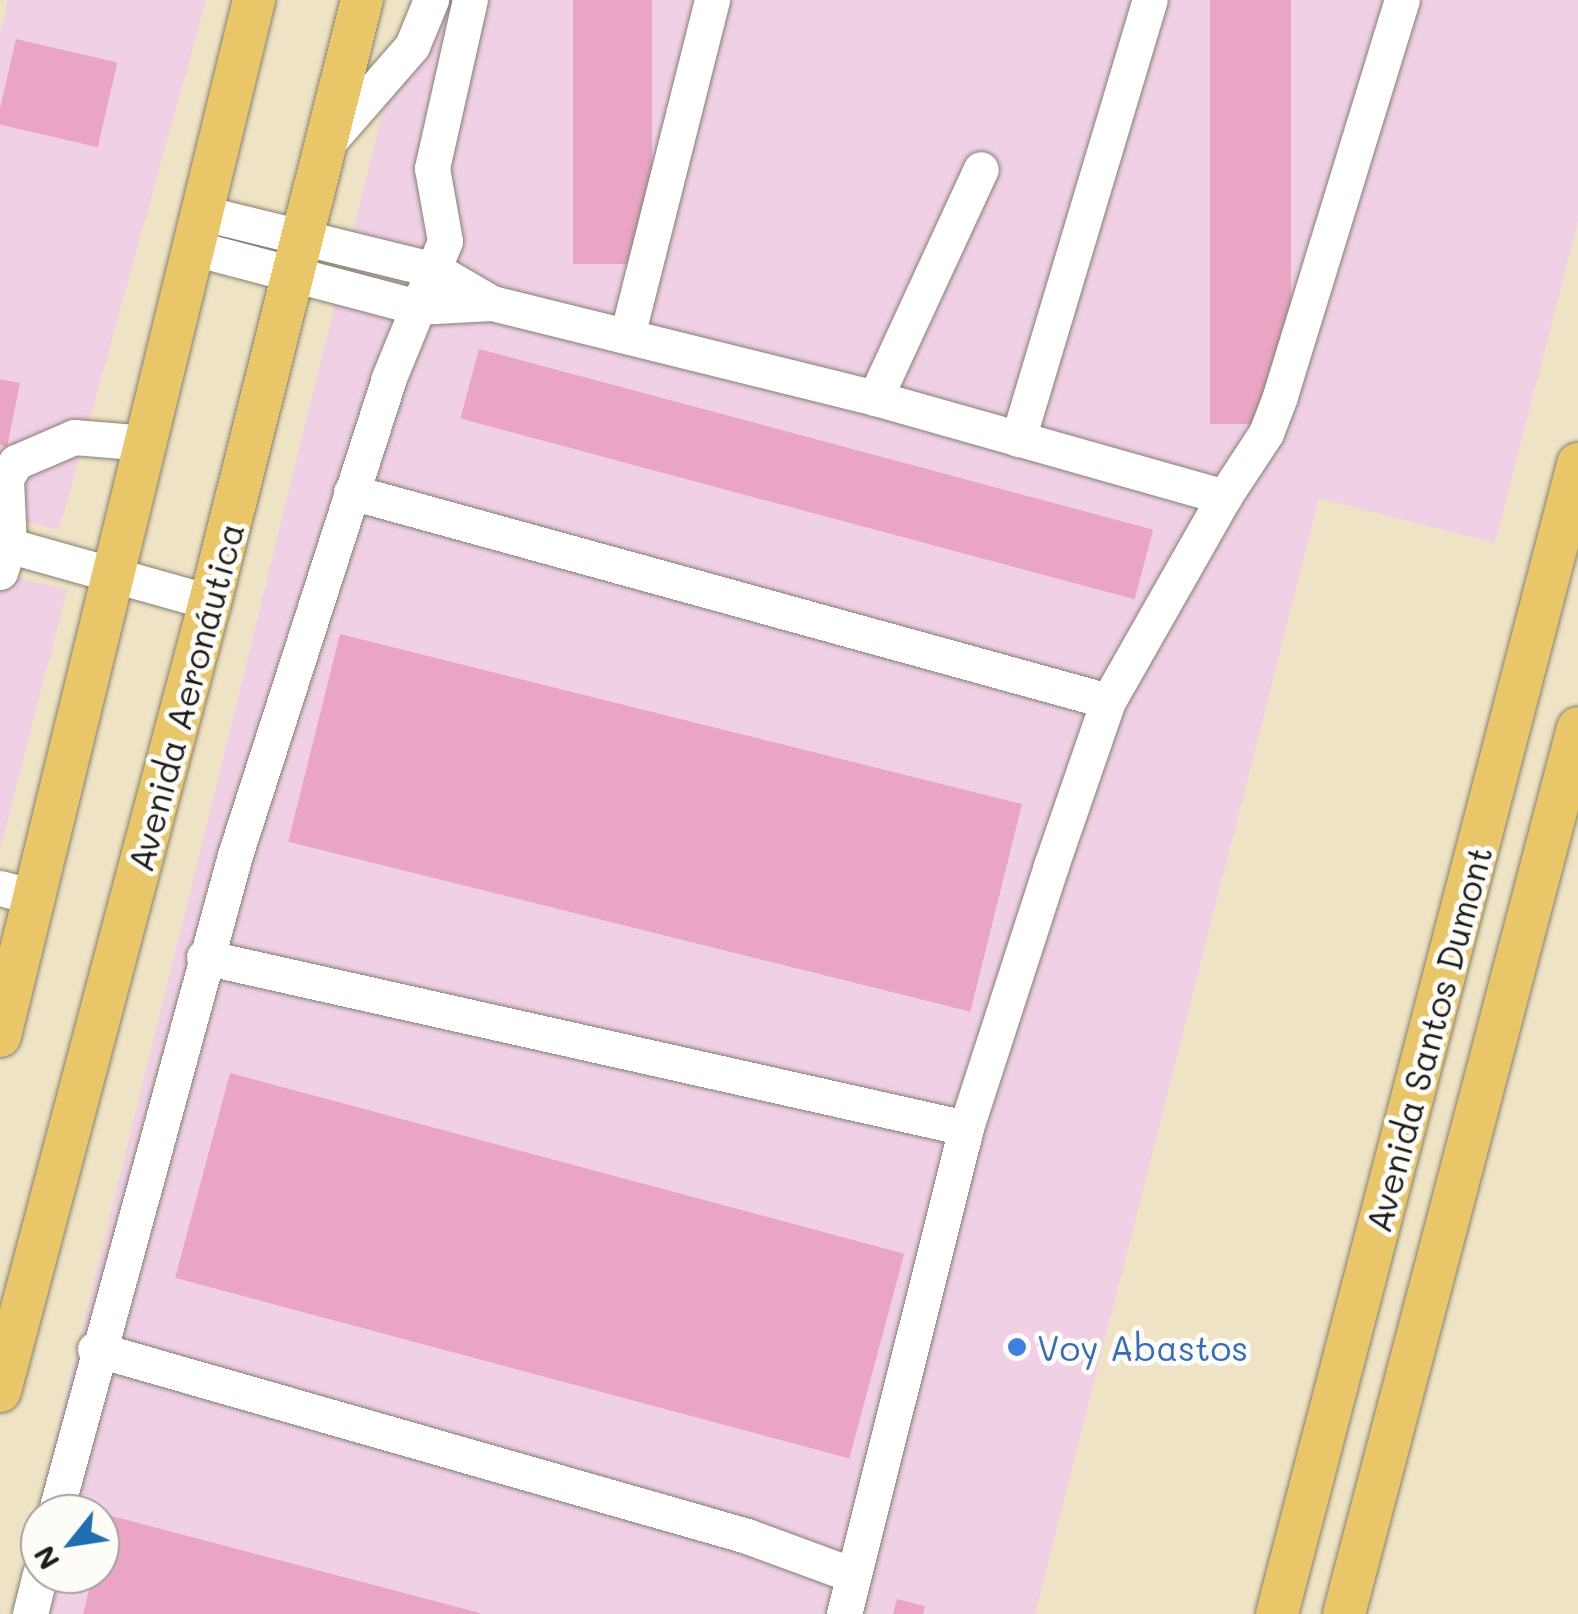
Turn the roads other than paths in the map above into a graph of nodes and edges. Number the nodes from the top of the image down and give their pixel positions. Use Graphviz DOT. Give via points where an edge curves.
graph roads {
  1 [pos="254,0"];
  2 [pos="362,0"];
  3 [pos="431,0"];
  4 [pos="470,0"];
  5 [pos="712,0"];
  6 [pos="1150,0"];
  7 [pos="1402,0"];
  8 [pos="324,148"];
  9 [pos="982,169"];
  10 [pos="198,230"];
  11 [pos="296,256"];
  12 [pos="435,270"];
  13 [pos="492,302"];
  14 [pos="417,307"];
  15 [pos="627,336"];
  16 [pos="876,398"];
  17 [pos="1018,439"];
  18 [pos="147,443"];
  19 [pos="1578,464"];
  20 [pos="351,492"];
  21 [pos="1224,498"];
  22 [pos="3,554"];
  23 [pos="116,575"];
  24 [pos="210,602"];
  25 [pos="1108,701"];
  26 [pos="1578,728"];
  27 [pos="18,893"];
  28 [pos="204,957"];
  29 [pos="0,1036"];
  30 [pos="966,1128"];
  31 [pos="11,1308"];
  32 [pos="94,1350"];
  33 [pos="0,1391"];
  34 [pos="60,1494"];
  35 [pos="853,1575"];
  36 [pos="844,1614"];
  37 [pos="1278,1614"];
  38 [pos="1344,1614"];
  1 -- 10 [label="main road"];
  2 -- 8 [label="main road, Avenida Aeronáutica"];
  3 -- 8 [label="street" via="412,46"];
  4 -- 12 [label="street" via="432,168 445,241"];
  5 -- 15 [label="street"];
  6 -- 17 [label="street"];
  7 -- 21 [label="street" via="1280,396 1266,433"];
  8 -- 11 [label="main road, Avenida Aeronáutica"];
  9 -- 16 [label="street"];
  10 -- 11 [label="street"];
  10 -- 18 [label="main road"];
  11 -- 12 [label="street"];
  11 -- 14 [label="street"];
  11 -- 24 [label="main road, Avenida Aeronáutica"];
  12 -- 13 [label="street"];
  12 -- 14 [label="street"];
  13 -- 14 [label="street"];
  13 -- 15 [label="street"];
  14 -- 20 [label="street"];
  15 -- 16 [label="street"];
  16 -- 17 [label="street"];
  17 -- 21 [label="street"];
  18 -- 22 [label="street" via="74,437 16,462 6,478"];
  18 -- 23 [label="main road"];
  19 -- 37 [label="main road, Avenida Santos Dumont"];
  20 -- 25 [label="street"];
  20 -- 28 [label="street"];
  21 -- 25 [label="street"];
  22 -- 23 [label="street"];
  23 -- 24 [label="street"];
  23 -- 27 [label="main road"];
  24 -- 31 [label="main road, Avenida Aeronáutica"];
  25 -- 30 [label="street"];
  26 -- 38 [label="main road, Avenida Santos Dumont"];
  27 -- 29 [label="main road"];
  28 -- 30 [label="street"];
  28 -- 32 [label="street"];
  30 -- 35 [label="street"];
  31 -- 33 [label="main road, Avenida Aeronáutica"];
  32 -- 34 [label="street"];
  32 -- 35 [label="street" via="747,1536"];
  35 -- 36 [label="street"];
}
